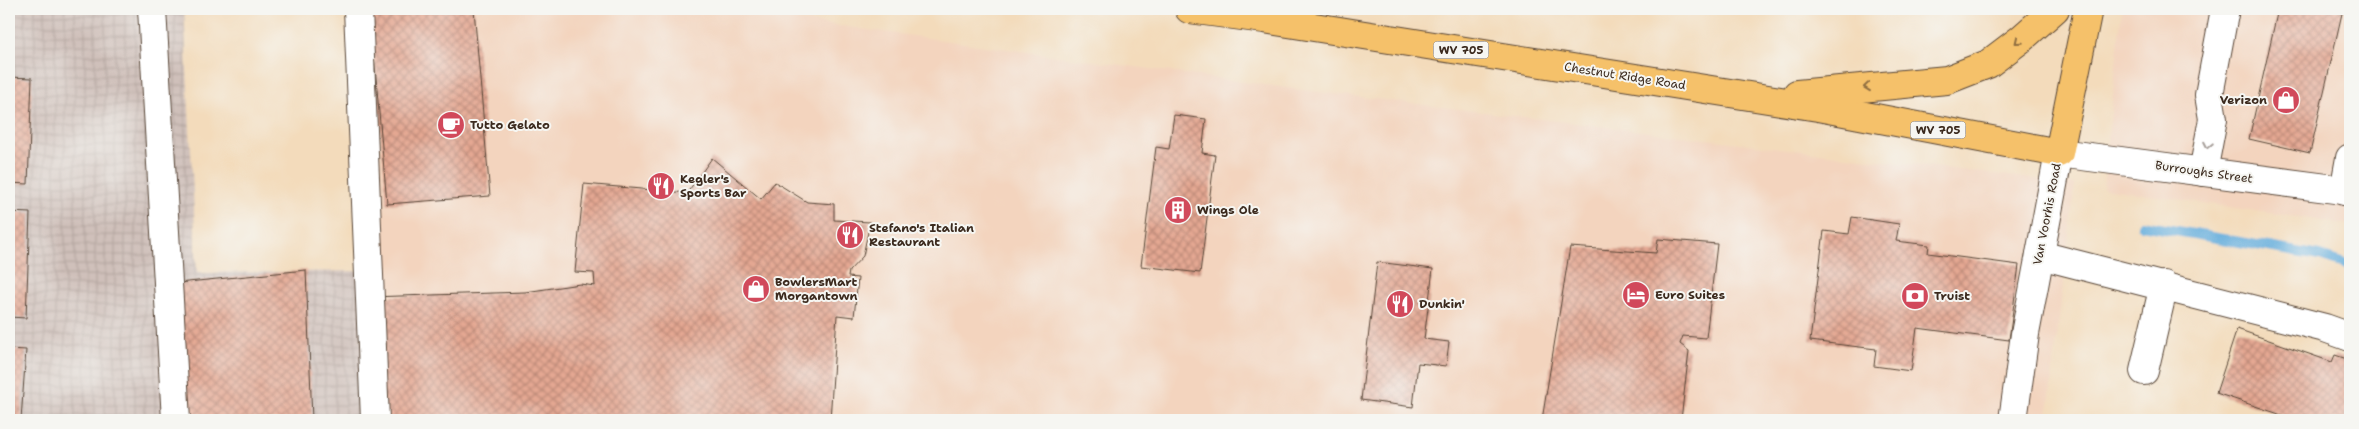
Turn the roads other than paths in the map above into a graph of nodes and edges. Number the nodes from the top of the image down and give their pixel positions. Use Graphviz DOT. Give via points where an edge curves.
graph roads {
  1 [pos="152,9"];
  2 [pos="358,9"];
  3 [pos="1189,9"];
  4 [pos="2055,9"];
  5 [pos="2088,9"];
  6 [pos="2225,9"];
  7 [pos="1761,98"];
  8 [pos="2059,153"];
  9 [pos="2350,158"];
  10 [pos="2203,172"];
  11 [pos="2347,191"];
  12 [pos="2040,255"];
  13 [pos="2164,285"];
  14 [pos="2350,337"];
  15 [pos="2144,371"];
  16 [pos="176,420"];
  17 [pos="374,420"];
  18 [pos="2013,420"];
  1 -- 16 [label="street"];
  2 -- 17 [label="street"];
  3 -- 7 [label="main road, Chestnut Ridge Road / WV 705" via="1264,18"];
  4 -- 7 [label="main road, one-way" via="1988,64 1947,80"];
  5 -- 8 [label="main road, Van Voorhis Road"];
  6 -- 10 [label="street, one-way" via="2209,95 2213,119"];
  7 -- 8 [label="main road, Chestnut Ridge Road / WV 705"];
  8 -- 10 [label="street, Burroughs Street"];
  8 -- 12 [label="street, Van Voorhis Road"];
  9 -- 11 [label="street"];
  10 -- 11 [label="street, Burroughs Street"];
  12 -- 13 [label="street"];
  12 -- 18 [label="street, Van Voorhis Road"];
  13 -- 14 [label="street"];
  13 -- 15 [label="street"];
}
